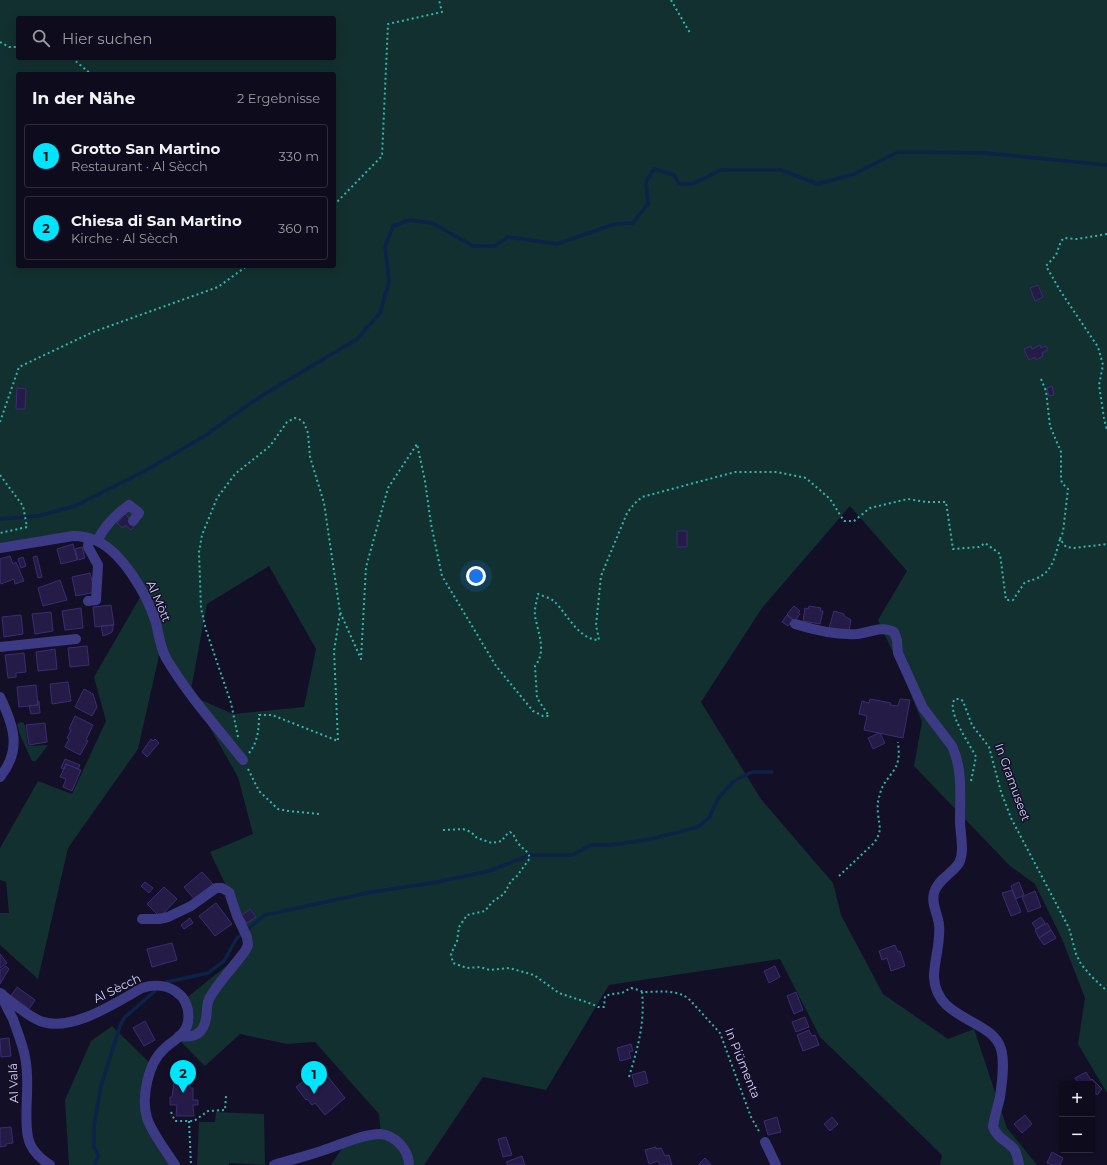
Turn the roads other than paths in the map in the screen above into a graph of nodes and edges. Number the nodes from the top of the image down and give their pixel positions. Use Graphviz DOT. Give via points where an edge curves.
graph roads {
  1 [pos="133,521"];
  2 [pos="93,540"];
  3 [pos="0,548"];
  4 [pos="88,601"];
  5 [pos="795,624"];
  6 [pos="76,639"];
  7 [pos="0,647"];
  8 [pos="0,697"];
  9 [pos="243,760"];
  10 [pos="0,776"];
  11 [pos="142,919"];
  12 [pos="1,993"];
  13 [pos="179,1036"];
  14 [pos="765,1142"];
  15 [pos="50,1165"];
  16 [pos="175,1165"];
  17 [pos="274,1165"];
  18 [pos="408,1165"];
  19 [pos="776,1165"];
  20 [pos="1019,1165"];
  1 -- 2 [label="street" via="139,513 129,505 115,515"];
  2 -- 3 [label="street, Al Mòtt" via="69,536"];
  2 -- 4 [label="street" via="88,548 98,564 96,600"];
  2 -- 9 [label="street, Al Mòtt" via="111,550 136,581 151,610 166,659"];
  5 -- 20 [label="street" via="812,629 857,634 877,630 894,632 898,653 924,708 955,753 961,787 962,851 959,863 938,885 934,894 933,903 939,926 934,964 935,985 941,998 952,1010 988,1032 1000,1046 1003,1065 994,1127 999,1137 1013,1148"];
  6 -- 7 [label="street"];
  8 -- 10 [label="street" via="9,715 14,741 12,759"];
  11 -- 13 [label="street" via="168,917 191,906 216,888 222,888 229,892 247,937 248,945 245,951 209,999 203,1028 193,1036"];
  12 -- 13 [label="street, Al Sècch" via="32,1017 57,1024 87,1017 142,988 164,986 180,995 187,1008 186,1028"];
  12 -- 15 [label="street, Al Valá" via="25,1057 28,1078 28,1138 37,1154"];
  13 -- 16 [label="street, Al Sècch" via="156,1058 149,1075 146,1102 147,1118"];
  14 -- 19 [label="street"];
  17 -- 18 [label="street" via="359,1138 381,1134 394,1139 404,1149"];
}
